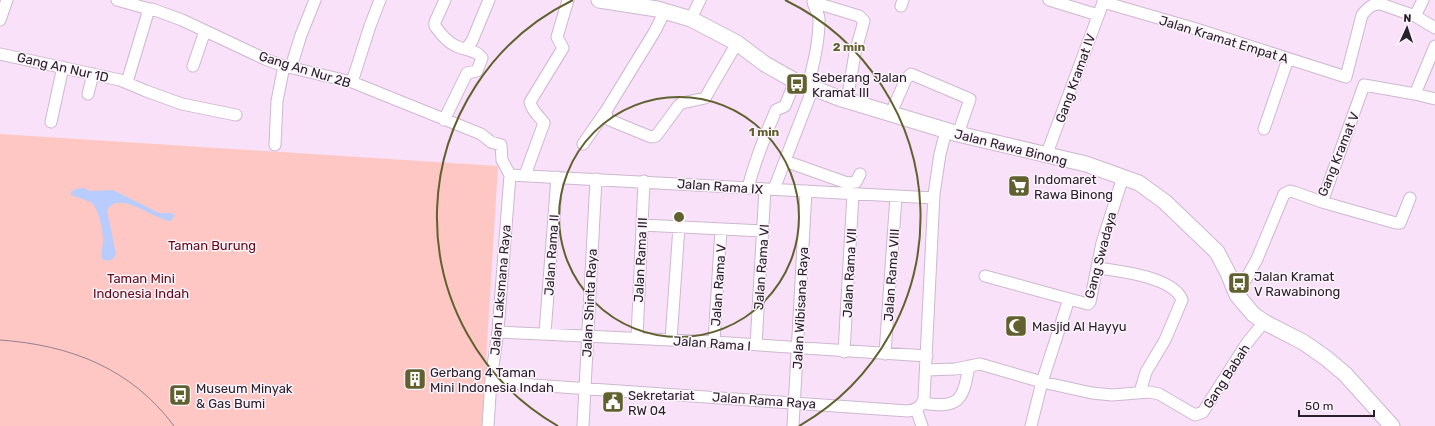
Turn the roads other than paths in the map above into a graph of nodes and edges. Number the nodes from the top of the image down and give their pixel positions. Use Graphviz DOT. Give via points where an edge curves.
graph roads {
  1 [pos="8,0"];
  2 [pos="117,0"];
  3 [pos="315,0"];
  4 [pos="380,0"];
  5 [pos="445,0"];
  6 [pos="489,0"];
  7 [pos="568,0"];
  8 [pos="598,0"];
  9 [pos="700,0"];
  10 [pos="1049,0"];
  11 [pos="1423,0"];
  12 [pos="813,1"];
  13 [pos="1103,1"];
  14 [pos="149,9"];
  15 [pos="665,11"];
  16 [pos="1098,15"];
  17 [pos="1415,16"];
  18 [pos="691,19"];
  19 [pos="0,20"];
  20 [pos="1435,28"];
  21 [pos="205,31"];
  22 [pos="736,43"];
  23 [pos="1435,46"];
  24 [pos="466,49"];
  25 [pos="0,54"];
  26 [pos="1288,59"];
  27 [pos="193,66"];
  28 [pos="287,66"];
  29 [pos="63,67"];
  30 [pos="93,74"];
  31 [pos="127,82"];
  32 [pos="352,82"];
  33 [pos="805,85"];
  34 [pos="88,94"];
  35 [pos="1415,94"];
  36 [pos="1435,99"];
  37 [pos="847,101"];
  38 [pos="606,111"];
  39 [pos="890,113"];
  40 [pos="236,115"];
  41 [pos="444,120"];
  42 [pos="51,122"];
  43 [pos="1264,129"];
  44 [pos="952,132"];
  45 [pos="583,144"];
  46 [pos="275,145"];
  47 [pos="1046,156"];
  48 [pos="785,161"];
  49 [pos="860,174"];
  50 [pos="525,175"];
  51 [pos="510,176"];
  52 [pos="557,177"];
  53 [pos="1123,177"];
  54 [pos="596,179"];
  55 [pos="644,181"];
  56 [pos="748,188"];
  57 [pos="770,189"];
  58 [pos="806,191"];
  59 [pos="853,194"];
  60 [pos="896,196"];
  61 [pos="934,198"];
  62 [pos="1410,198"];
  63 [pos="1322,202"];
  64 [pos="642,225"];
  65 [pos="679,226"];
  66 [pos="722,229"];
  67 [pos="763,231"];
  68 [pos="1098,268"];
  69 [pos="985,276"];
  70 [pos="1237,295"];
  71 [pos="1069,300"];
  72 [pos="1264,322"];
  73 [pos="498,332"];
  74 [pos="545,333"];
  75 [pos="588,335"];
  76 [pos="637,338"];
  77 [pos="671,340"];
  78 [pos="714,342"];
  79 [pos="756,345"];
  80 [pos="798,348"];
  81 [pos="844,352"];
  82 [pos="885,354"];
  83 [pos="927,356"];
  84 [pos="969,366"];
  85 [pos="926,370"];
  86 [pos="491,380"];
  87 [pos="1042,382"];
  88 [pos="585,388"];
  89 [pos="1140,392"];
  90 [pos="794,402"];
  91 [pos="919,406"];
  92 [pos="488,426"];
  93 [pos="583,426"];
  94 [pos="793,426"];
  95 [pos="922,426"];
  96 [pos="1031,426"];
  97 [pos="1392,426"];
  1 -- 19 [label="street"];
  2 -- 14 [label="street, Gang An Nur 2B"];
  3 -- 28 [label="street"];
  4 -- 32 [label="street"];
  5 -- 24 [label="street" via="435,26 445,38"];
  6 -- 24 [label="street" via="472,41"];
  7 -- 50 [label="street" via="556,37 563,48 530,102 532,110 544,123"];
  8 -- 15 [label="main road, Jalan Rawa Binong"];
  9 -- 18 [label="street"];
  10 -- 16 [label="street"];
  11 -- 17 [label="street"];
  12 -- 33 [label="street" via="820,19"];
  12 -- 37 [label="street" via="859,16 864,21 854,53"];
  13 -- 16 [label="street, Gang Kramat IV"];
  13 -- 26 [label="street, Jalan Kramat Empat A"];
  14 -- 21 [label="street, Gang An Nur 2B"];
  14 -- 31 [label="street"];
  15 -- 18 [label="main road, Jalan Rawa Binong"];
  15 -- 38 [label="street" via="656,31"];
  16 -- 47 [label="street, Gang Kramat IV"];
  17 -- 20 [label="street"];
  17 -- 26 [label="street, Jalan Kramat Empat A" via="1381,4 1368,8 1362,15 1346,77"];
  18 -- 22 [label="main road, Jalan Rawa Binong"];
  21 -- 27 [label="street"];
  21 -- 28 [label="street, Gang An Nur 2B" via="265,59"];
  22 -- 33 [label="main road, Jalan Rawa Binong" via="765,64"];
  22 -- 38 [label="street" via="705,98 679,105 654,138 607,119"];
  23 -- 35 [label="street"];
  24 -- 41 [label="street" via="482,58 476,71 467,74"];
  25 -- 29 [label="street, Gang An Nur 1D"];
  26 -- 43 [label="street"];
  28 -- 32 [label="street, Gang An Nur 2B"];
  28 -- 46 [label="street" via="277,100"];
  29 -- 30 [label="street, Gang An Nur 1D"];
  29 -- 42 [label="street"];
  30 -- 31 [label="street, Gang An Nur 1D"];
  30 -- 34 [label="street"];
  31 -- 40 [label="street, Gang An Nur 1D" via="146,92 182,104"];
  32 -- 41 [label="street, Gang An Nur 2B"];
  33 -- 37 [label="main road, Jalan Rawa Binong"];
  33 -- 48 [label="street, Jalan Rama VI"];
  33 -- 56 [label="street" via="785,106 776,110 755,162"];
  35 -- 36 [label="street"];
  35 -- 63 [label="street, Gang Kramat V" via="1364,85"];
  37 -- 39 [label="main road, Jalan Rawa Binong"];
  38 -- 45 [label="street"];
  39 -- 44 [label="main road, Jalan Rawa Binong"];
  39 -- 44 [label="street" via="911,74 970,99"];
  41 -- 51 [label="street, Gang An Nur 2B" via="481,134 491,142 501,145 502,160"];
  44 -- 47 [label="main road, Jalan Rawa Binong"];
  44 -- 61 [label="street" via="940,154"];
  47 -- 53 [label="main road, Jalan Rawa Binong" via="1086,164"];
  48 -- 49 [label="street" via="846,183 856,182"];
  48 -- 57 [label="street, Jalan Rama VI"];
  50 -- 51 [label="street, Jalan Rama IX"];
  50 -- 52 [label="street, Jalan Rama IX"];
  51 -- 73 [label="street, Jalan Laksmana Raya"];
  52 -- 54 [label="street, Jalan Rama IX"];
  52 -- 74 [label="street, Jalan Rama II"];
  53 -- 68 [label="street, Gang Swadaya" via="1102,243"];
  53 -- 70 [label="main road, Jalan Rawa Binong" via="1153,192 1202,236 1222,259"];
  54 -- 55 [label="street, Jalan Rama IX"];
  54 -- 75 [label="street, Jalan Shinta Raya"];
  55 -- 56 [label="street, Jalan Rama IX"];
  55 -- 64 [label="street, Jalan Rama III"];
  56 -- 57 [label="street, Jalan Rama IX"];
  57 -- 58 [label="street, Jalan Rama IX"];
  57 -- 67 [label="street, Jalan Rama VI"];
  58 -- 59 [label="street, Jalan Rama IX"];
  58 -- 80 [label="street, Jalan Wibisana Raya"];
  59 -- 60 [label="street, Jalan Rama IX"];
  59 -- 81 [label="street, Jalan Rama VII"];
  60 -- 61 [label="street, Jalan Rama IX"];
  60 -- 82 [label="street, Jalan Rama VIII"];
  61 -- 83 [label="street"];
  62 -- 63 [label="street" via="1400,223"];
  63 -- 70 [label="street, Gang Kramat V" via="1290,191 1284,194 1257,259"];
  64 -- 65 [label="street"];
  64 -- 76 [label="street, Jalan Rama III"];
  65 -- 66 [label="street"];
  65 -- 77 [label="street"];
  66 -- 67 [label="street"];
  66 -- 78 [label="street, Jalan Rama V"];
  67 -- 79 [label="street, Jalan Rama VI"];
  68 -- 71 [label="street, Gang Swadaya" via="1090,302 1088,304"];
  68 -- 89 [label="street" via="1142,275 1180,294 1182,300 1168,334 1146,372"];
  69 -- 71 [label="street"];
  70 -- 72 [label="main road, Jalan Rawa Binong" via="1247,308"];
  71 -- 87 [label="street, Gang Swadaya"];
  72 -- 89 [label="street, Gang Babah" via="1200,414 1192,414 1159,394"];
  72 -- 97 [label="main road, Jalan Rawa Binong" via="1303,342 1326,358 1345,374"];
  73 -- 74 [label="street, Jalan Rama I"];
  73 -- 86 [label="street, Jalan Laksmana Raya"];
  74 -- 75 [label="street, Jalan Rama I"];
  75 -- 76 [label="street, Jalan Rama I"];
  75 -- 88 [label="street, Jalan Shinta Raya"];
  76 -- 77 [label="street, Jalan Rama I"];
  77 -- 78 [label="street, Jalan Rama I"];
  78 -- 79 [label="street, Jalan Rama I"];
  79 -- 80 [label="street, Jalan Rama I"];
  80 -- 81 [label="street, Jalan Rama I"];
  80 -- 90 [label="street, Jalan Wibisana Raya"];
  81 -- 82 [label="street, Jalan Rama I"];
  82 -- 83 [label="street, Jalan Rama I"];
  83 -- 85 [label="street"];
  84 -- 85 [label="street, Gang Babah"];
  84 -- 87 [label="street, Gang Babah" via="980,364"];
  84 -- 91 [label="street, Jalan Rama Raya" via="965,388 959,399 947,405"];
  85 -- 91 [label="street"];
  86 -- 88 [label="street, Jalan Rama Raya"];
  86 -- 92 [label="street, Jalan Laksmana Raya"];
  87 -- 89 [label="street, Gang Babah" via="1092,393 1112,395"];
  87 -- 96 [label="street, Gang Swadaya"];
  88 -- 90 [label="street, Jalan Rama Raya"];
  88 -- 93 [label="street, Jalan Shinta Raya"];
  90 -- 91 [label="street, Jalan Rama Raya" via="908,411"];
  90 -- 94 [label="street, Jalan Wibisana Raya"];
  91 -- 95 [label="street"];
}
